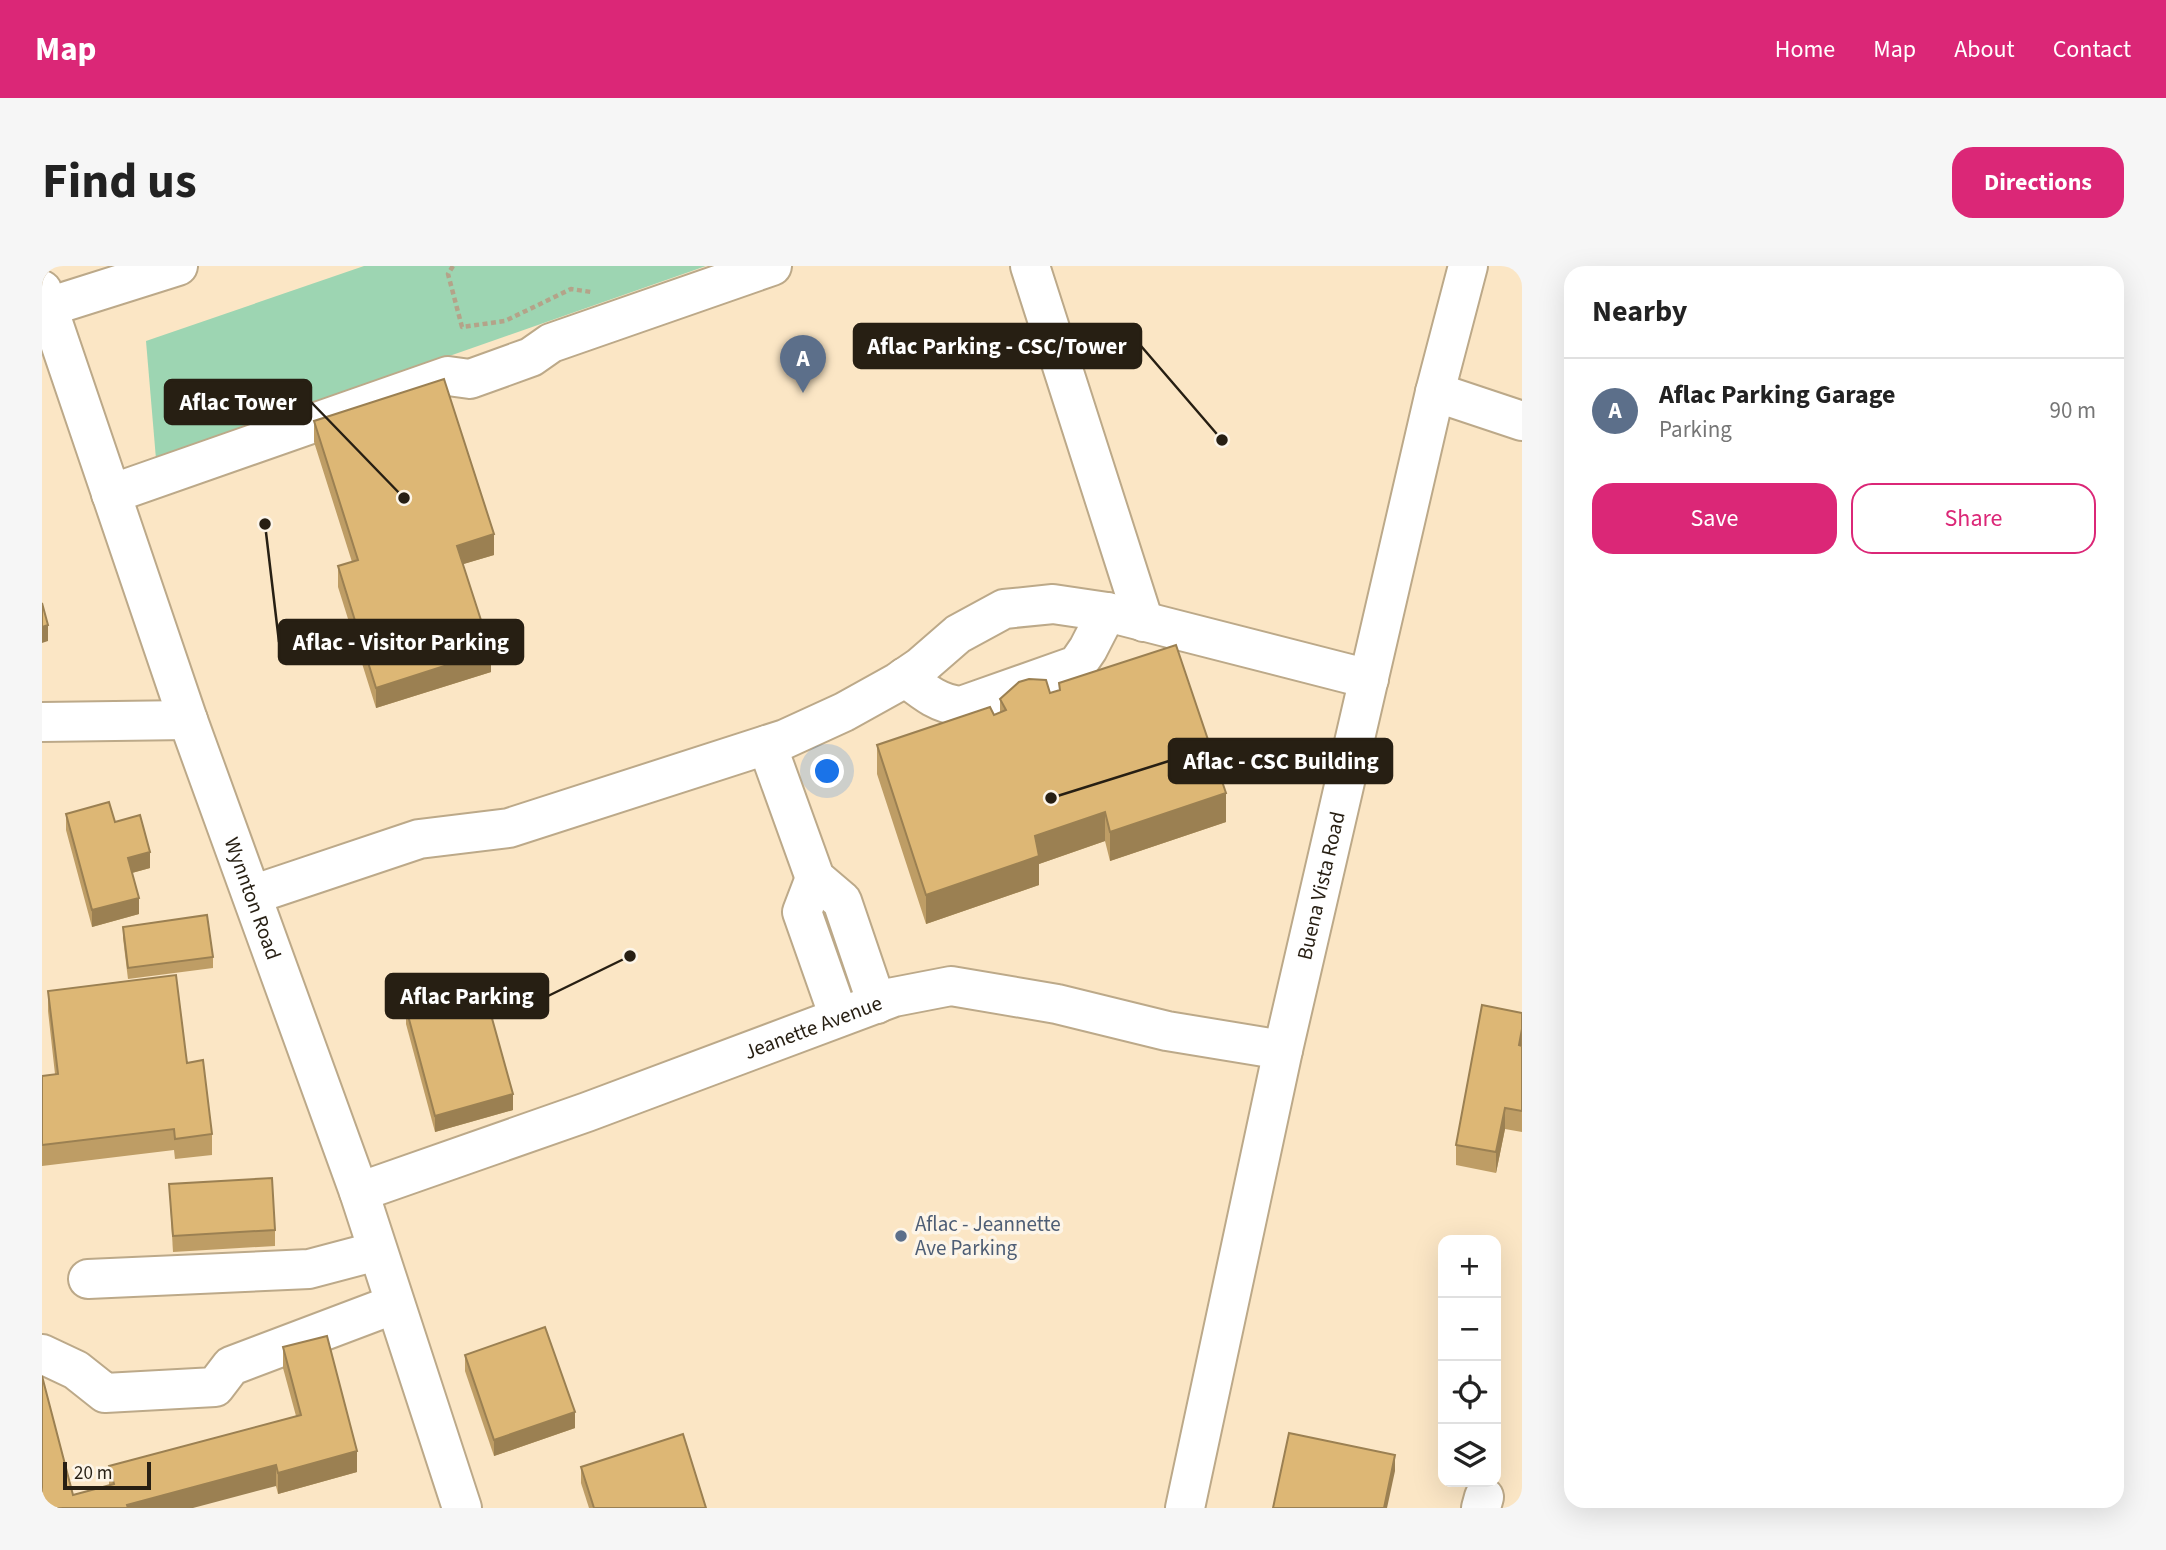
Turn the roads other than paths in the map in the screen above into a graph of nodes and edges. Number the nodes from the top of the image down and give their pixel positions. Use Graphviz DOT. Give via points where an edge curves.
graph roads {
  1 [pos="178,266"];
  2 [pos="772,266"];
  3 [pos="1030,266"];
  4 [pos="1468,266"];
  5 [pos="45,298"];
  6 [pos="1435,392"];
  7 [pos="1522,421"];
  8 [pos="111,494"];
  9 [pos="1107,611"];
  10 [pos="1144,622"];
  11 [pos="905,677"];
  12 [pos="1369,679"];
  13 [pos="188,720"];
  14 [pos="42,722"];
  15 [pos="766,745"];
  16 [pos="815,878"];
  17 [pos="252,895"];
  18 [pos="877,1004"];
  19 [pos="839,1017"];
  20 [pos="1283,1050"];
  21 [pos="359,1192"];
  22 [pos="377,1251"];
  23 [pos="88,1279"];
  24 [pos="395,1304"];
  25 [pos="42,1354"];
  26 [pos="461,1508"];
  27 [pos="1185,1508"];
  1 -- 5 [label="main road"];
  2 -- 8 [label="main road" via="551,343 531,357 470,379 448,376"];
  3 -- 10 [label="main road"];
  4 -- 6 [label="main road, Buena Vista Road"];
  5 -- 8 [label="main road, Wynnton Road"];
  6 -- 7 [label="main road"];
  6 -- 12 [label="main road, Buena Vista Road"];
  8 -- 13 [label="main road, Wynnton Road"];
  9 -- 10 [label="main road"];
  9 -- 11 [label="main road" via="1053,604 1004,609 972,625"];
  9 -- 11 [label="main road" via="1077,665 961,706 929,696"];
  10 -- 12 [label="main road"];
  11 -- 15 [label="main road" via="824,722"];
  12 -- 20 [label="main road, Buena Vista Road"];
  13 -- 14 [label="main road"];
  13 -- 17 [label="main road, Wynnton Road"];
  15 -- 16 [label="main road"];
  15 -- 17 [label="main road" via="509,828 419,839"];
  16 -- 18 [label="main road" via="842,901"];
  16 -- 19 [label="main road" via="802,912"];
  17 -- 21 [label="main road, Wynnton Road"];
  18 -- 19 [label="main road, Jeanette Avenue"];
  18 -- 20 [label="main road, Jeanette Avenue" via="951,986"];
  19 -- 21 [label="main road, Jeanette Avenue"];
  20 -- 27 [label="main road, Buena Vista Road"];
  21 -- 22 [label="main road, Wynnton Road"];
  22 -- 23 [label="main road" via="309,1269"];
  22 -- 24 [label="main road, Wynnton Road"];
  24 -- 25 [label="main road" via="231,1366 215,1387 105,1394 76,1370"];
  24 -- 26 [label="main road, Wynnton Road"];
}
